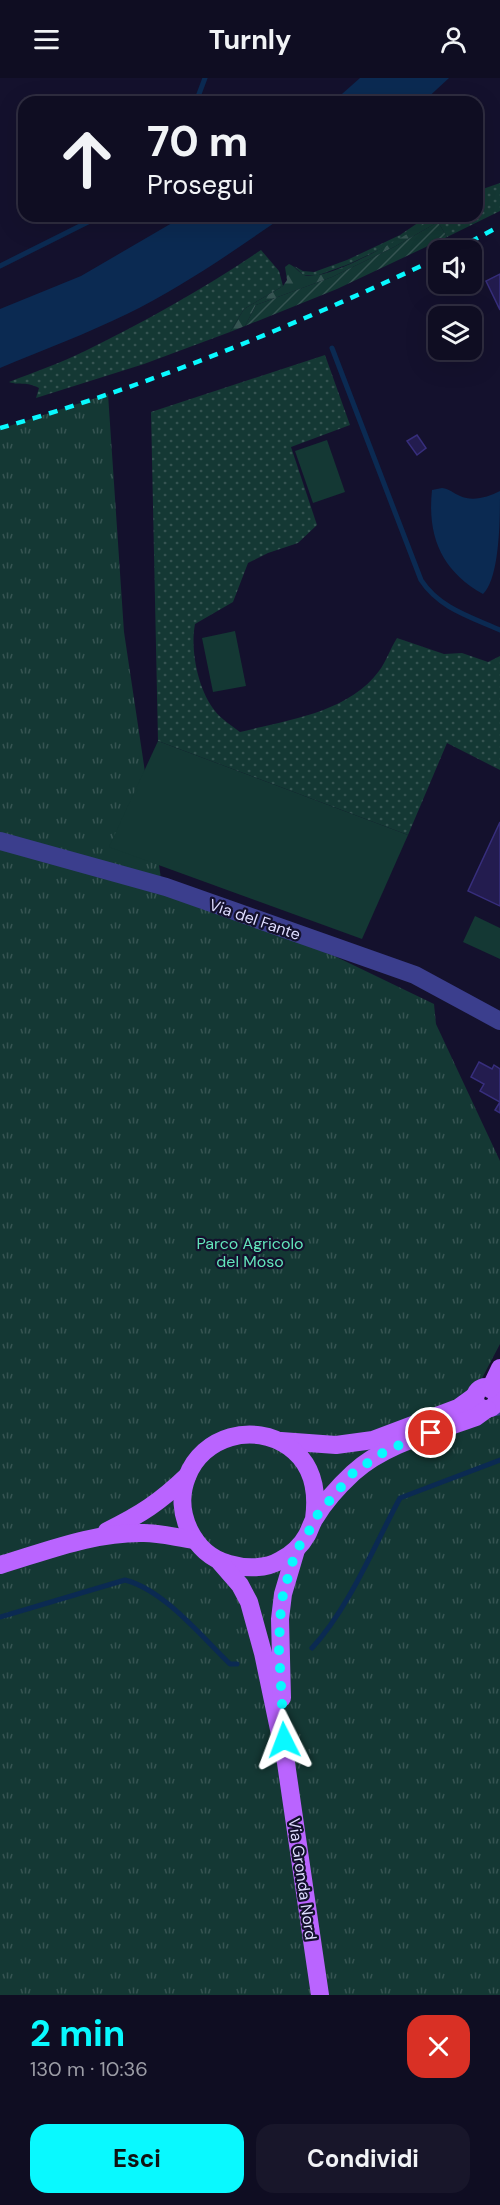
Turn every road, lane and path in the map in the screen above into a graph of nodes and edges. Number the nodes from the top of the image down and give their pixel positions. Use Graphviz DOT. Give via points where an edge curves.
graph roads {
  1 [pos="0,841"];
  2 [pos="500,1021"];
  3 [pos="500,1368"];
  4 [pos="491,1399"];
  5 [pos="281,1441"];
  6 [pos="187,1476"];
  7 [pos="314,1519"];
  8 [pos="92,1538"];
  9 [pos="195,1540"];
  10 [pos="296,1550"];
  11 [pos="220,1562"];
  12 [pos="0,1565"];
  13 [pos="286,1763"];
  14 [pos="320,1995"];
  1 -- 2 [label="street, Via del Fante" via="166,887 415,975"];
  3 -- 4 [label="main road"];
  4 -- 5 [label="main road" via="373,1440 336,1445"];
  4 -- 7 [label="main road" via="476,1417 387,1450 368,1461"];
  5 -- 6 [label="main road" via="259,1434 236,1435 215,1443 198,1457"];
  5 -- 7 [label="main road" via="296,1452 315,1483"];
  6 -- 8 [label="main road" via="138,1516"];
  6 -- 9 [label="main road" via="182,1498 185,1520"];
  7 -- 10 [label="main road"];
  8 -- 9 [label="main road" via="147,1533"];
  8 -- 12 [label="main road"];
  9 -- 11 [label="main road"];
  10 -- 11 [label="main road" via="260,1568 239,1568"];
  10 -- 13 [label="main road, Via Gronda Nord" via="280,1619"];
  11 -- 13 [label="main road, Via Gronda Nord" via="240,1586 256,1622"];
  13 -- 14 [label="main road, Via Gronda Nord"];
}
